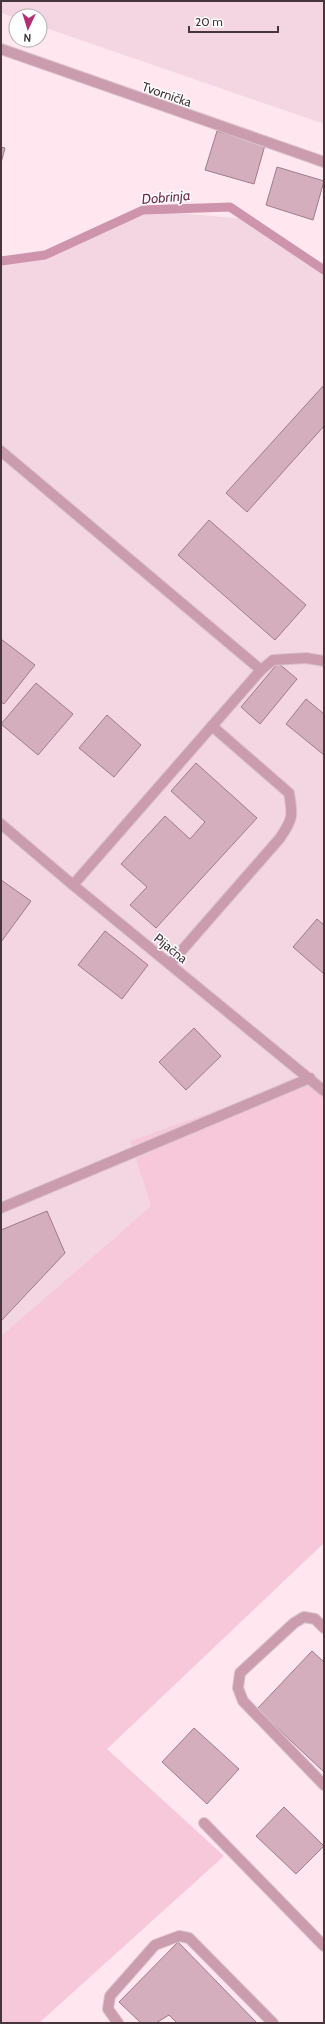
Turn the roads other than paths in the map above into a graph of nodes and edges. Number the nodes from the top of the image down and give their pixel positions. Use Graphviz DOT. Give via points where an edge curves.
graph roads {
  1 [pos="1,49"];
  2 [pos="324,162"];
  3 [pos="1,451"];
  4 [pos="324,661"];
  5 [pos="261,670"];
  6 [pos="212,726"];
  7 [pos="1,824"];
  8 [pos="73,885"];
  9 [pos="170,964"];
  10 [pos="310,1078"];
  11 [pos="324,1091"];
  12 [pos="1,1208"];
  13 [pos="324,1628"];
  14 [pos="324,1785"];
  15 [pos="204,1823"];
  16 [pos="324,1946"];
  17 [pos="118,2023"];
  18 [pos="273,2023"];
  1 -- 2 [label="street, Tvornička"];
  3 -- 5 [label="street"];
  4 -- 5 [label="street" via="306,658 273,660"];
  5 -- 6 [label="street"];
  6 -- 8 [label="street"];
  6 -- 9 [label="street" via="289,793 291,822 280,838"];
  7 -- 8 [label="street, Pijačna"];
  8 -- 9 [label="street, Pijačna"];
  9 -- 10 [label="street, Pijačna"];
  10 -- 11 [label="street, Pijačna"];
  10 -- 12 [label="street"];
  13 -- 14 [label="street" via="315,1619 304,1617 294,1623 240,1673 238,1688 243,1701"];
  15 -- 16 [label="street"];
  17 -- 18 [label="street" via="108,2009 110,1996 155,1945 179,1936 189,1938"];
}
